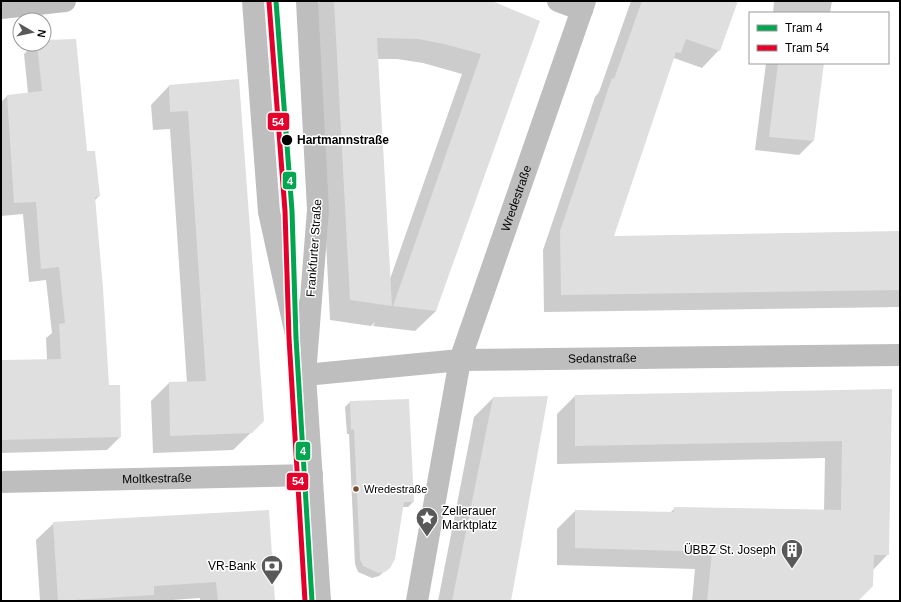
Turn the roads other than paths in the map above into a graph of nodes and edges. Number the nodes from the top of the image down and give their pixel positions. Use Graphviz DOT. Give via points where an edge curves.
graph roads {
  1 [pos="65,1"];
  2 [pos="253,1"];
  3 [pos="307,1"];
  4 [pos="558,1"];
  5 [pos="584,5"];
  6 [pos="1,8"];
  7 [pos="900,355"];
  8 [pos="460,360"];
  9 [pos="305,375"];
  10 [pos="312,475"];
  11 [pos="1,482"];
  12 [pos="320,601"];
  13 [pos="417,601"];
  1 -- 6 [label="street"];
  2 -- 9 [label="street, Frankfurter Straße" via="269,212"];
  3 -- 9 [label="street, Frankfurter Straße" via="318,210"];
  4 -- 5 [label="street, Wredestraße"];
  5 -- 8 [label="street, Wredestraße"];
  7 -- 8 [label="street, Sedanstraße"];
  8 -- 9 [label="street, Sedanstraße"];
  8 -- 13 [label="street, Wredestraße"];
  9 -- 10 [label="street, Frankfurter Straße"];
  10 -- 11 [label="street, Moltkestraße"];
  10 -- 12 [label="street, Frankfurter Straße"];
}
